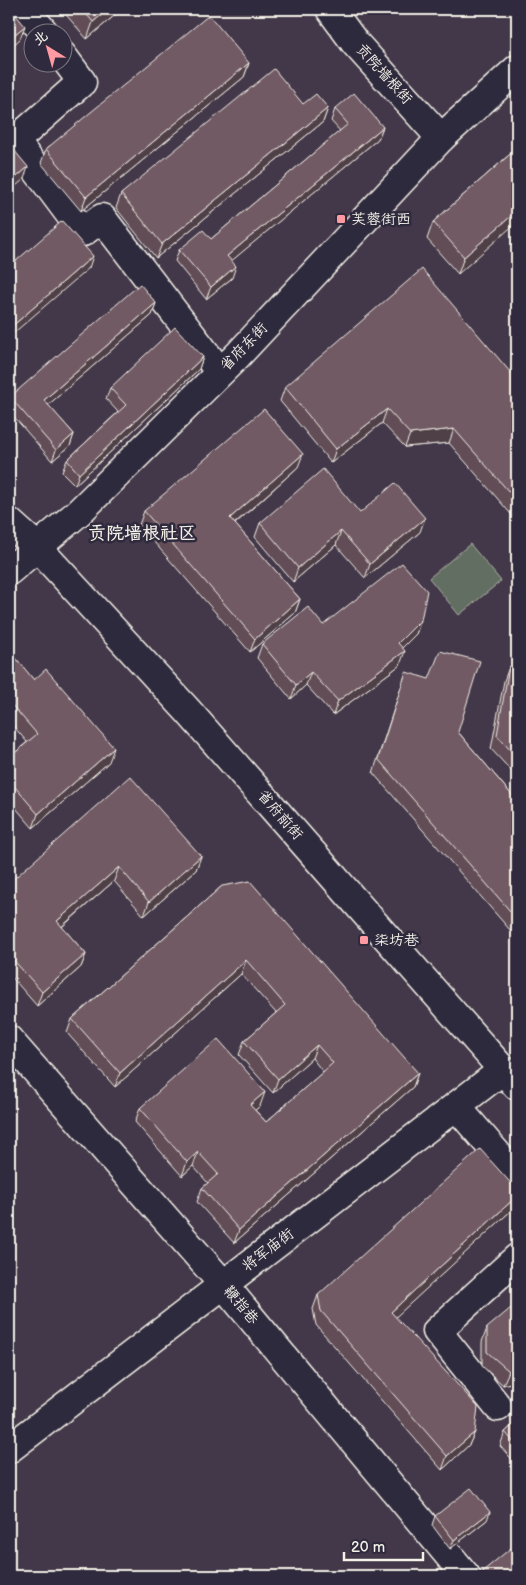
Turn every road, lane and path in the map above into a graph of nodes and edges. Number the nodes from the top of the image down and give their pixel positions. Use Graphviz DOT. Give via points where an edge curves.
graph roads {
  1 [pos="24,9"];
  2 [pos="330,9"];
  3 [pos="35,22"];
  4 [pos="72,68"];
  5 [pos="515,78"];
  6 [pos="441,138"];
  7 [pos="220,372"];
  8 [pos="9,522"];
  9 [pos="38,548"];
  10 [pos="9,571"];
  11 [pos="9,1040"];
  12 [pos="510,1078"];
  13 [pos="456,1106"];
  14 [pos="517,1177"];
  15 [pos="517,1258"];
  16 [pos="224,1284"];
  17 [pos="498,1407"];
  18 [pos="9,1448"];
  19 [pos="466,1576"];
  1 -- 3 [label="street"];
  2 -- 6 [label="street, 贡院墙根街" via="355,42"];
  4 -- 7 [label="street" via="82,82 15,142 83,232 102,218"];
  5 -- 6 [label="street, 省府东街"];
  6 -- 7 [label="street, 省府东街"];
  7 -- 9 [label="street, 省府东街" via="80,512"];
  8 -- 9 [label="street, 省府前街"];
  9 -- 10 [label="street, 省府东街"];
  9 -- 12 [label="street, 省府前街" via="188,711"];
  11 -- 16 [label="street, 鞭指巷"];
  12 -- 13 [label="street, 将军庙街"];
  13 -- 14 [label="street"];
  13 -- 16 [label="street, 将军庙街"];
  15 -- 17 [label="street" via="437,1331"];
  16 -- 18 [label="street, 将军庙街"];
  16 -- 19 [label="street, 鞭指巷"];
}
